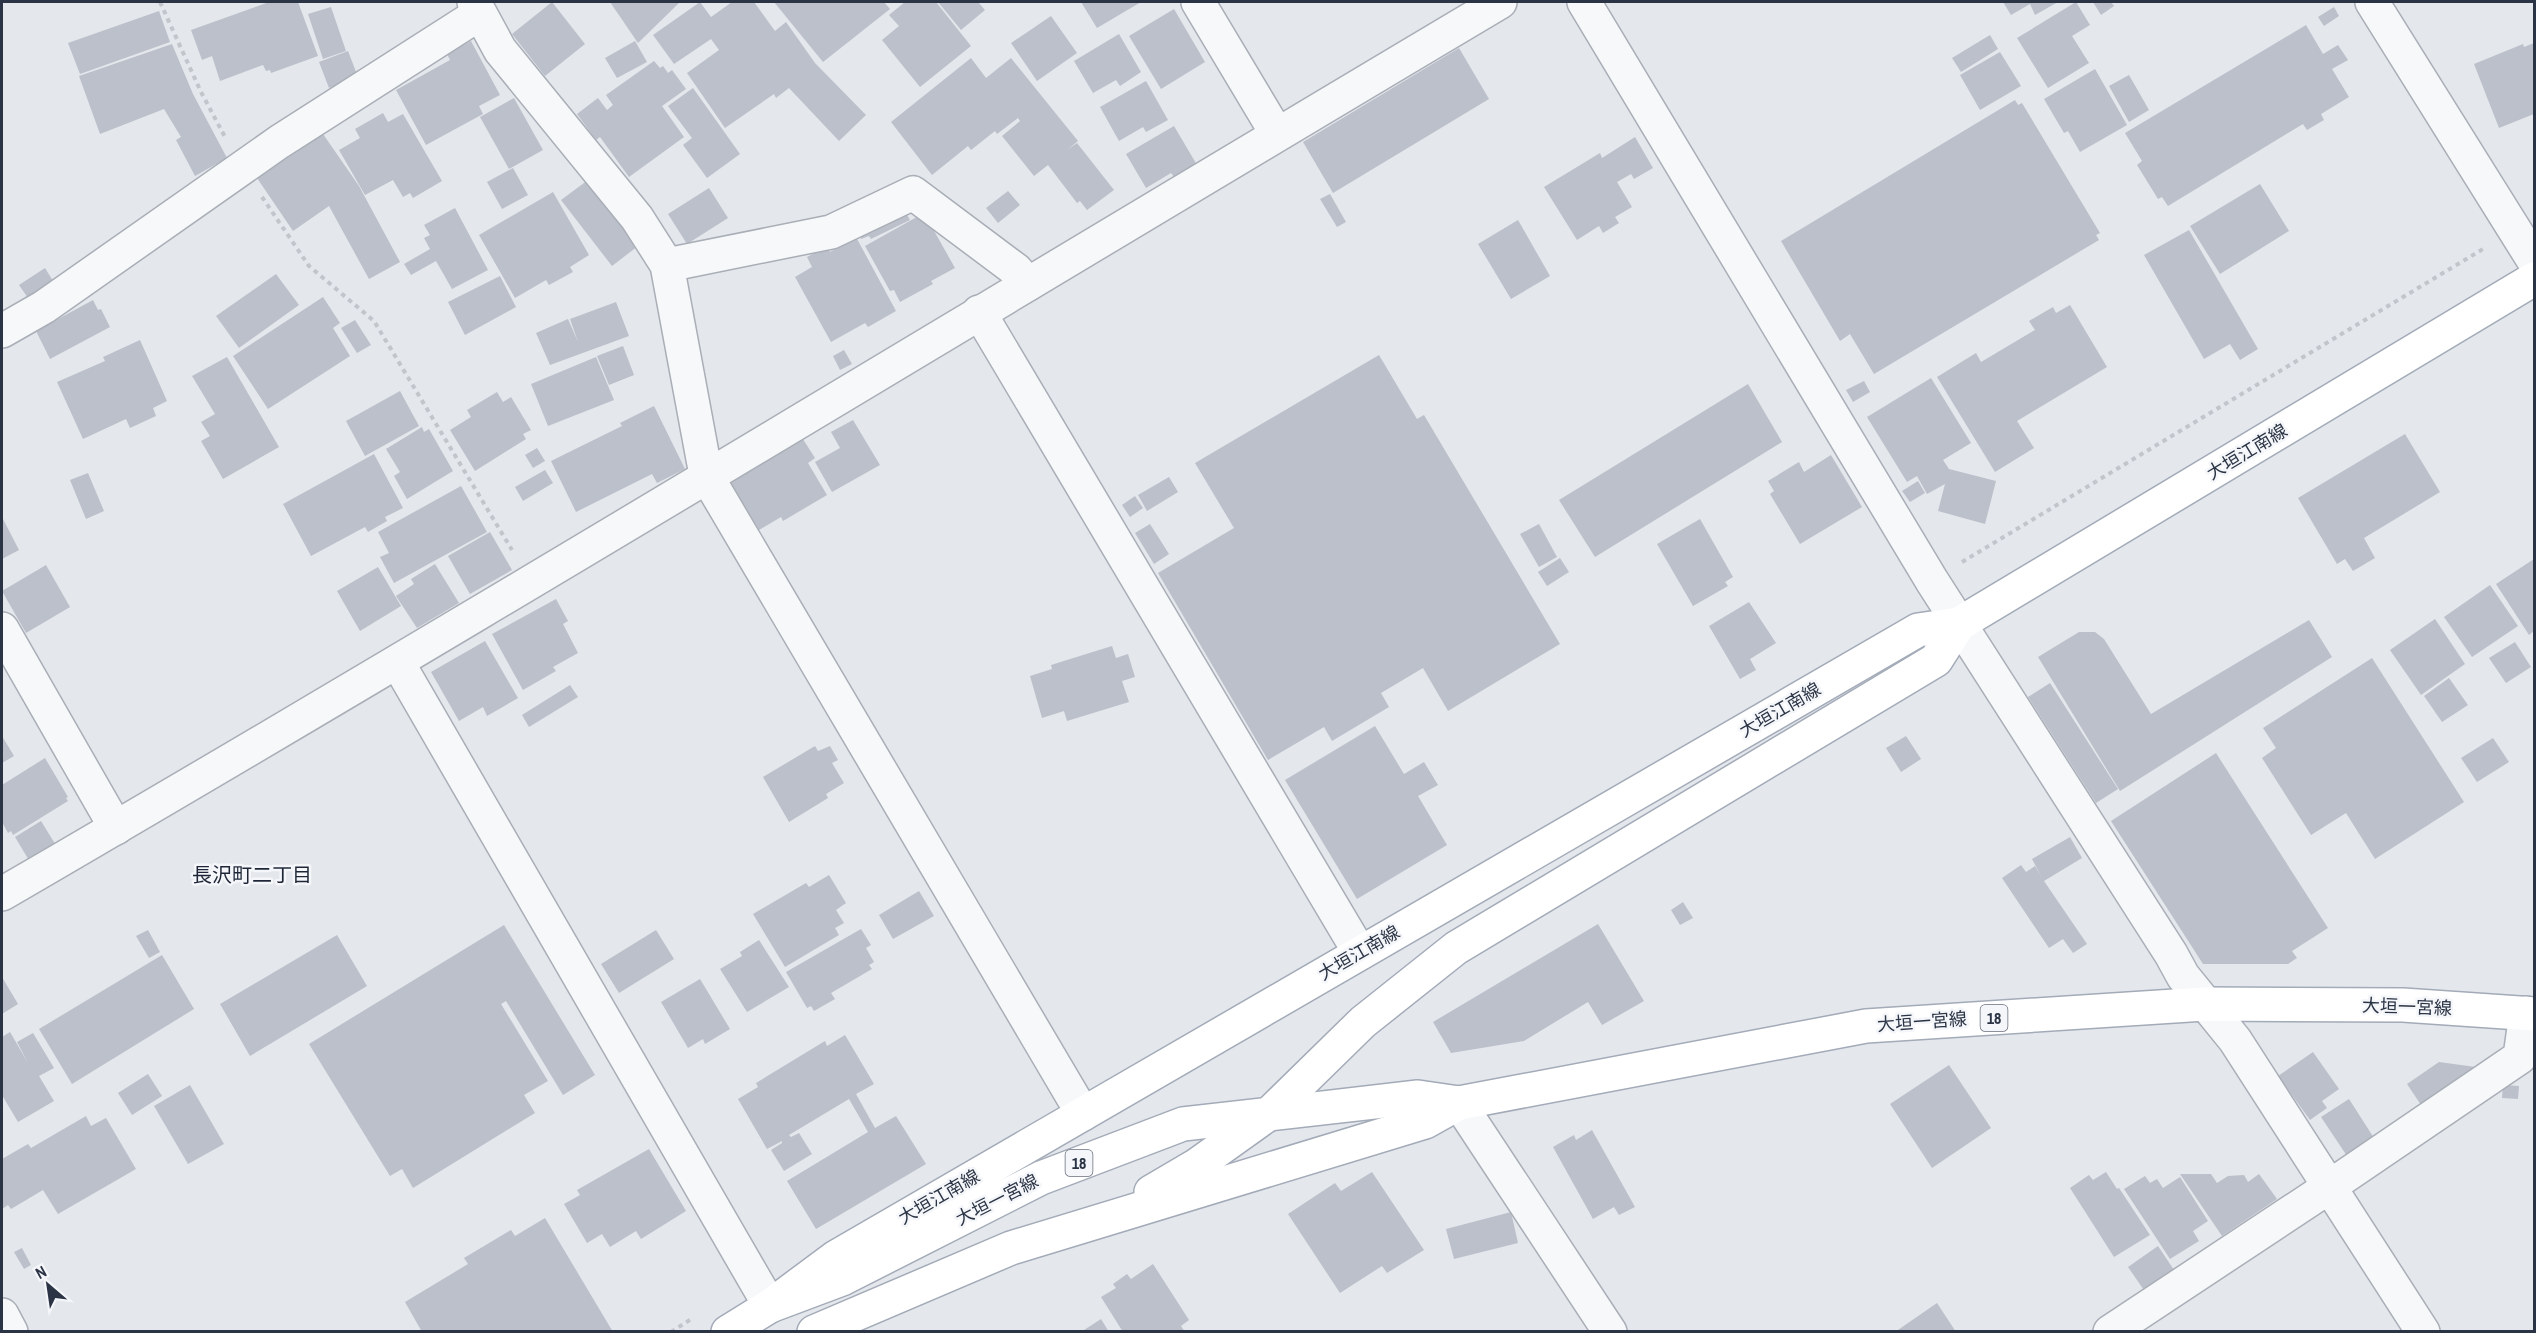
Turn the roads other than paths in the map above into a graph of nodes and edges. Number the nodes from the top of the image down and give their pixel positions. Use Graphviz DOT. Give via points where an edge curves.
graph roads {
  1 [pos="1198,2"];
  2 [pos="1500,2"];
  3 [pos="1584,2"];
  4 [pos="2372,2"];
  5 [pos="476,8"];
  6 [pos="1277,134"];
  7 [pos="2535,261"];
  8 [pos="667,266"];
  9 [pos="2535,279"];
  10 [pos="1028,284"];
  11 [pos="979,312"];
  12 [pos="2,331"];
  13 [pos="706,475"];
  14 [pos="1959,624"];
  15 [pos="2,629"];
  16 [pos="398,663"];
  17 [pos="116,828"];
  18 [pos="2,894"];
  19 [pos="1360,953"];
  20 [pos="2205,1004"];
  21 [pos="2530,1013"];
  22 [pos="1460,1103"];
  23 [pos="1270,1113"];
  24 [pos="1083,1114"];
  25 [pos="2329,1187"];
  26 [pos="1100,1221"];
  27 [pos="770,1306"];
  28 [pos="2,1315"];
  29 [pos="12,1332"];
  30 [pos="728,1332"];
  31 [pos="814,1332"];
  32 [pos="1610,1332"];
  33 [pos="2110,1332"];
  34 [pos="2423,1332"];
  1 -- 6 [label="street"];
  2 -- 6 [label="street"];
  3 -- 14 [label="street"];
  4 -- 7 [label="street"];
  5 -- 8 [label="street" via="500,50 637,218"];
  5 -- 12 [label="street" via="44,307"];
  6 -- 10 [label="street"];
  8 -- 10 [label="street" via="831,232 913,194 1016,270"];
  8 -- 13 [label="street"];
  9 -- 14 [label="main road, 大垣江南線"];
  10 -- 11 [label="street"];
  11 -- 13 [label="street"];
  11 -- 19 [label="street"];
  13 -- 16 [label="street"];
  13 -- 24 [label="street"];
  14 -- 19 [label="main road, 大垣江南線" via="1918,630"];
  14 -- 20 [label="street" via="2182,976"];
  14 -- 23 [label="main road, 大垣江南線" via="1936,660 1456,948 1363,1022"];
  15 -- 17 [label="street"];
  16 -- 17 [label="street"];
  16 -- 27 [label="street"];
  17 -- 18 [label="street"];
  19 -- 24 [label="main road, 大垣江南線"];
  20 -- 21 [label="main road, 大垣一宮線 / 18" via="2403,1005"];
  20 -- 22 [label="main road, 大垣一宮線 / 18" via="1866,1026"];
  20 -- 25 [label="street" via="2235,1040"];
  21 -- 25 [label="street" via="2520,1057"];
  22 -- 23 [label="main road, 大垣一宮線 / 18" via="1418,1097"];
  22 -- 26 [label="main road, 大垣一宮線 / 18" via="1425,1122"];
  22 -- 32 [label="street"];
  23 -- 26 [label="main road, 大垣江南線" via="1197,1165"];
  23 -- 27 [label="main road, 大垣一宮線 / 18" via="1183,1124 1041,1178 842,1279"];
  24 -- 27 [label="main road, 大垣江南線" via="836,1257"];
  25 -- 33 [label="street"];
  25 -- 34 [label="street"];
  26 -- 31 [label="main road, 大垣一宮線 / 18" via="1011,1248"];
  27 -- 30 [label="main road, 大垣一宮線 / 18"];
  28 -- 29 [label="street"];
}
